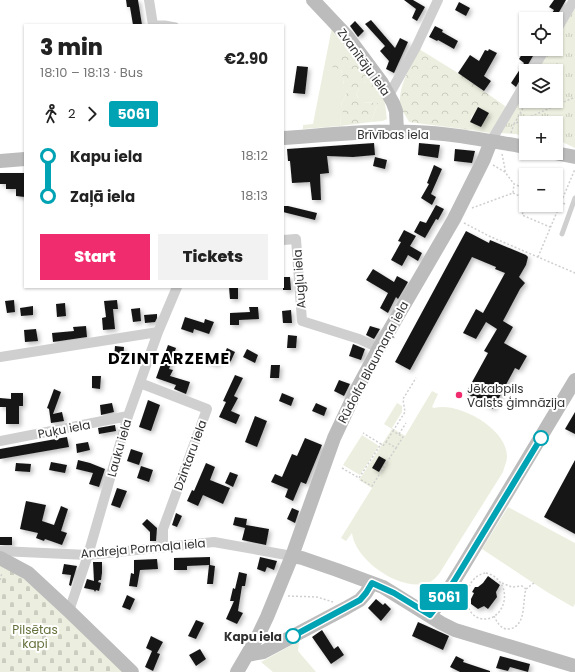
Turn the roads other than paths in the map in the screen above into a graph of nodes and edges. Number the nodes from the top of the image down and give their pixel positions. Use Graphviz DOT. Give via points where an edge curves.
graph roads {
  1 [pos="150,0"];
  2 [pos="313,0"];
  3 [pos="438,0"];
  4 [pos="574,0"];
  5 [pos="153,24"];
  6 [pos="170,24"];
  7 [pos="563,27"];
  8 [pos="545,56"];
  9 [pos="538,64"];
  10 [pos="519,94"];
  11 [pos="389,95"];
  12 [pos="397,132"];
  13 [pos="284,138"];
  14 [pos="491,141"];
  15 [pos="519,147"];
  16 [pos="563,155"];
  17 [pos="575,157"];
  18 [pos="24,159"];
  19 [pos="0,161"];
  20 [pos="575,198"];
  21 [pos="573,208"];
  22 [pos="562,234"];
  23 [pos="284,240"];
  24 [pos="177,288"];
  25 [pos="158,332"];
  26 [pos="379,348"];
  27 [pos="0,356"];
  28 [pos="575,380"];
  29 [pos="140,383"];
  30 [pos="128,416"];
  31 [pos="0,441"];
  32 [pos="163,547"];
  33 [pos="0,551"];
  34 [pos="88,554"];
  35 [pos="292,556"];
  36 [pos="0,558"];
  37 [pos="372,583"];
  38 [pos="69,611"];
  39 [pos="430,615"];
  40 [pos="247,655"];
  41 [pos="575,666"];
  42 [pos="132,672"];
  43 [pos="237,672"];
  1 -- 5 [label="street"];
  2 -- 11 [label="street, Zvanītāju iela" via="347,36"];
  3 -- 11 [label="street"];
  4 -- 7 [label="street"];
  5 -- 6 [label="lane"];
  8 -- 9 [label="street"];
  10 -- 14 [label="street, Rūdolfa Blaumaņa iela"];
  11 -- 12 [label="street, Zvanītāju iela" via="396,111"];
  12 -- 13 [label="street, Brīvības iela"];
  12 -- 14 [label="street, Brīvības iela"];
  14 -- 15 [label="street, Brīvības iela"];
  14 -- 26 [label="street, Rūdolfa Blaumaņa iela" via="454,219"];
  16 -- 17 [label="street"];
  18 -- 19 [label="street"];
  20 -- 21 [label="lane"];
  21 -- 22 [label="lane"];
  23 -- 26 [label="street, Augļu iela" via="296,240 302,321"];
  24 -- 25 [label="street, Lauku iela"];
  25 -- 27 [label="street"];
  25 -- 29 [label="street, Lauku iela"];
  26 -- 35 [label="street, Rūdolfa Blaumaņa iela" via="334,438"];
  28 -- 39 [label="street" via="444,597"];
  29 -- 30 [label="street, Lauku iela"];
  29 -- 32 [label="street, Dzintaru iela" via="207,409 163,529"];
  30 -- 31 [label="street, Puķu iela"];
  30 -- 34 [label="street, Lauku iela"];
  32 -- 34 [label="street, Andreja Pormaļa iela"];
  32 -- 35 [label="street, Andreja Pormaļa iela" via="214,542"];
  33 -- 34 [label="street, Andreja Pormaļa iela"];
  34 -- 38 [label="street, Lauku iela"];
  35 -- 37 [label="street, Andreja Pormaļa iela"];
  35 -- 40 [label="street, Rūdolfa Blaumaņa iela" via="267,616"];
  36 -- 38 [label="street" via="28,574"];
  37 -- 39 [label="street, Andreja Pormaļa iela"];
  37 -- 40 [label="street" via="360,600 263,652"];
  38 -- 42 [label="street"];
  39 -- 41 [label="street, Andreja Pormaļa iela" via="455,630"];
  40 -- 43 [label="street, Rūdolfa Blaumaņa iela"];
}
